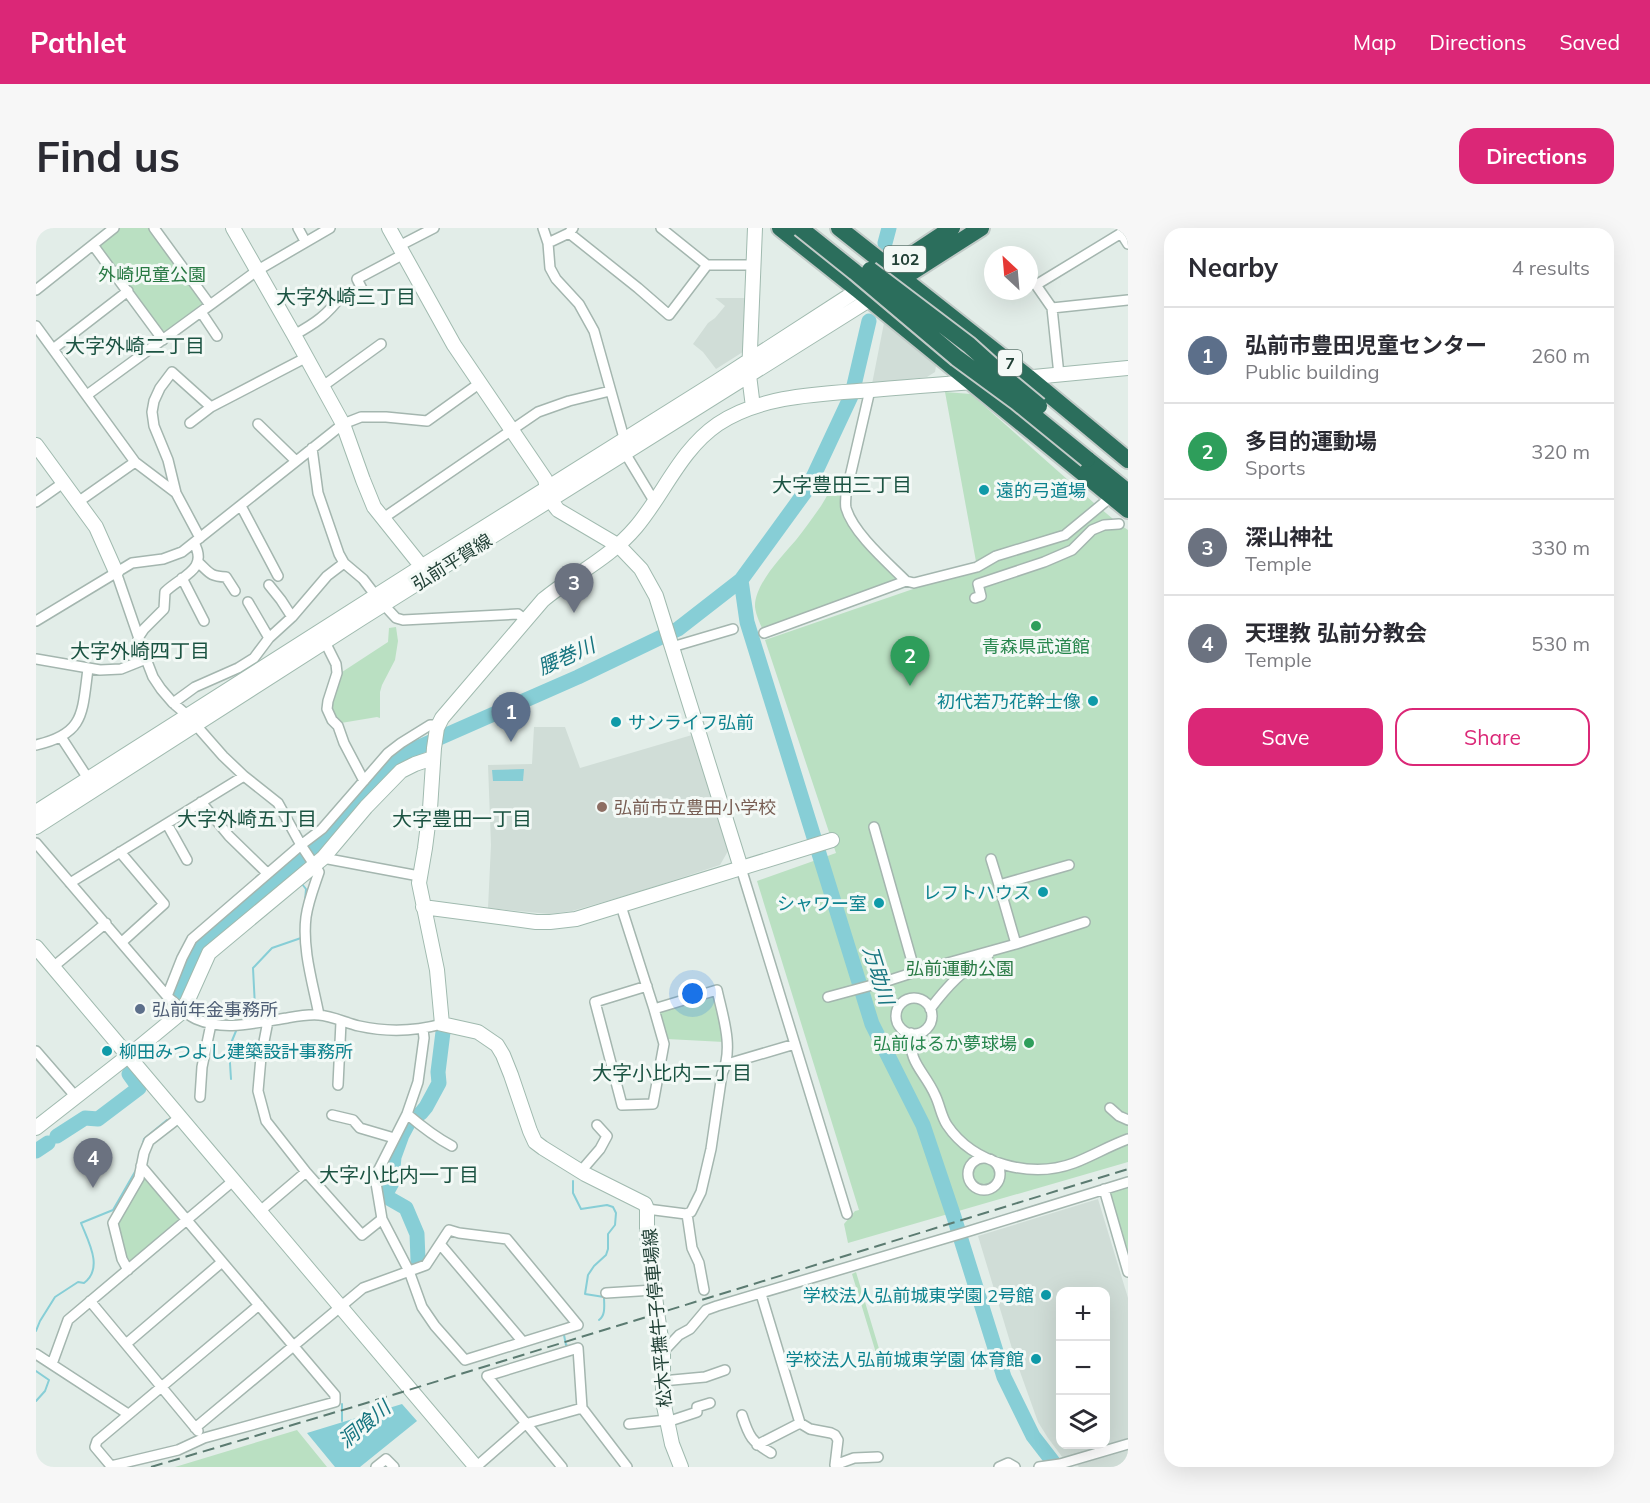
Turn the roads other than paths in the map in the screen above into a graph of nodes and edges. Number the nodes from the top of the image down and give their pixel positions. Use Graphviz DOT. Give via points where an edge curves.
graph roads {
  1 [pos="114,228"];
  2 [pos="154,228"];
  3 [pos="233,228"];
  4 [pos="298,228"];
  5 [pos="330,228"];
  6 [pos="389,228"];
  7 [pos="434,228"];
  8 [pos="543,228"];
  9 [pos="660,228"];
  10 [pos="754,228"];
  11 [pos="780,228"];
  12 [pos="800,228"];
  13 [pos="818,228"];
  14 [pos="839,228"];
  15 [pos="952,228"];
  16 [pos="981,228"];
  17 [pos="571,231"];
  18 [pos="1125,231"];
  19 [pos="305,241"];
  20 [pos="548,243"];
  21 [pos="1128,244"];
  22 [pos="93,245"];
  23 [pos="401,250"];
  24 [pos="707,265"];
  25 [pos="753,265"];
  26 [pos="258,270"];
  27 [pos="897,273"];
  28 [pos="36,290"];
  29 [pos="128,291"];
  30 [pos="342,295"];
  31 [pos="365,295"];
  32 [pos="864,295"];
  33 [pos="1128,300"];
  34 [pos="210,305"];
  35 [pos="1052,308"];
  36 [pos="201,312"];
  37 [pos="36,326"];
  38 [pos="294,335"];
  39 [pos="217,336"];
  40 [pos="163,340"];
  41 [pos="381,344"];
  42 [pos="53,349"];
  43 [pos="307,357"];
  44 [pos="750,359"];
  45 [pos="1128,368"];
  46 [pos="749,375"];
  47 [pos="1059,375"];
  48 [pos="1028,377"];
  49 [pos="971,382"];
  50 [pos="480,383"];
  51 [pos="323,386"];
  52 [pos="610,391"];
  53 [pos="866,391"];
  54 [pos="87,395"];
  55 [pos="211,407"];
  56 [pos="753,407"];
  57 [pos="190,423"];
  58 [pos="258,423"];
  59 [pos="343,424"];
  60 [pos="512,430"];
  61 [pos="624,438"];
  62 [pos="36,446"];
  63 [pos="312,448"];
  64 [pos="625,453"];
  65 [pos="1091,454"];
  66 [pos="1128,460"];
  67 [pos="296,461"];
  68 [pos="135,462"];
  69 [pos="1128,477"];
  70 [pos="63,483"];
  71 [pos="1128,492"];
  72 [pos="176,493"];
  73 [pos="549,494"];
  74 [pos="1111,497"];
  75 [pos="654,501"];
  76 [pos="36,502"];
  77 [pos="78,502"];
  78 [pos="241,506"];
  79 [pos="1128,510"];
  80 [pos="382,519"];
  81 [pos="1119,524"];
  82 [pos="197,540"];
  83 [pos="619,546"];
  84 [pos="198,562"];
  85 [pos="344,563"];
  86 [pos="425,571"];
  87 [pos="116,572"];
  88 [pos="278,576"];
  89 [pos="183,578"];
  90 [pos="906,582"];
  91 [pos="269,585"];
  92 [pos="235,591"];
  93 [pos="975,598"];
  94 [pos="380,600"];
  95 [pos="248,602"];
  96 [pos="292,617"];
  97 [pos="526,620"];
  98 [pos="36,621"];
  99 [pos="204,621"];
  100 [pos="733,629"];
  101 [pos="764,633"];
  102 [pos="138,638"];
  103 [pos="269,638"];
  104 [pos="325,642"];
  105 [pos="671,645"];
  106 [pos="36,659"];
  107 [pos="146,659"];
  108 [pos="88,669"];
  109 [pos="173,704"];
  110 [pos="191,720"];
  111 [pos="438,727"];
  112 [pos="61,737"];
  113 [pos="36,745"];
  114 [pos="434,753"];
  115 [pos="244,776"];
  116 [pos="364,781"];
  117 [pos="91,784"];
  118 [pos="201,802"];
  119 [pos="36,812"];
  120 [pos="166,824"];
  121 [pos="36,827"];
  122 [pos="874,827"];
  123 [pos="828,841"];
  124 [pos="36,843"];
  125 [pos="302,847"];
  126 [pos="120,852"];
  127 [pos="991,859"];
  128 [pos="187,860"];
  129 [pos="316,861"];
  130 [pos="1069,865"];
  131 [pos="741,868"];
  132 [pos="267,873"];
  133 [pos="419,876"];
  134 [pos="70,883"];
  135 [pos="999,885"];
  136 [pos="621,906"];
  137 [pos="423,907"];
  138 [pos="1085,922"];
  139 [pos="105,923"];
  140 [pos="122,942"];
  141 [pos="1016,944"];
  142 [pos="36,947"];
  143 [pos="999,948"];
  144 [pos="53,967"];
  145 [pos="915,972"];
  146 [pos="647,986"];
  147 [pos="167,996"];
  148 [pos="828,998"];
  149 [pos="654,1009"];
  150 [pos="930,1009"];
  151 [pos="183,1011"];
  152 [pos="319,1015"];
  153 [pos="268,1021"];
  154 [pos="341,1022"];
  155 [pos="211,1024"];
  156 [pos="442,1024"];
  157 [pos="423,1029"];
  158 [pos="911,1033"];
  159 [pos="795,1044"];
  160 [pos="36,1051"];
  161 [pos="129,1056"];
  162 [pos="727,1064"];
  163 [pos="338,1085"];
  164 [pos="76,1097"];
  165 [pos="200,1097"];
  166 [pos="1110,1108"];
  167 [pos="332,1114"];
  168 [pos="410,1116"];
  169 [pos="180,1117"];
  170 [pos="1128,1120"];
  171 [pos="597,1125"];
  172 [pos="36,1128"];
  173 [pos="394,1138"];
  174 [pos="1128,1139"];
  175 [pos="452,1146"];
  176 [pos="141,1166"];
  177 [pos="581,1171"];
  178 [pos="306,1172"];
  179 [pos="233,1181"];
  180 [pos="1128,1182"];
  181 [pos="1104,1189"];
  182 [pos="647,1209"];
  183 [pos="259,1212"];
  184 [pos="687,1214"];
  185 [pos="847,1214"];
  186 [pos="382,1219"];
  187 [pos="187,1220"];
  188 [pos="440,1244"];
  189 [pos="222,1262"];
  190 [pos="128,1270"];
  191 [pos="409,1271"];
  192 [pos="1128,1272"];
  193 [pos="654,1290"];
  194 [pos="704,1290"];
  195 [pos="606,1293"];
  196 [pos="761,1294"];
  197 [pos="90,1301"];
  198 [pos="259,1305"];
  199 [pos="340,1306"];
  200 [pos="523,1342"];
  201 [pos="126,1344"];
  202 [pos="293,1346"];
  203 [pos="663,1352"];
  204 [pos="36,1354"];
  205 [pos="52,1364"];
  206 [pos="725,1370"];
  207 [pos="663,1382"];
  208 [pos="161,1387"];
  209 [pos="710,1403"];
  210 [pos="582,1408"];
  211 [pos="128,1414"];
  212 [pos="742,1415"];
  213 [pos="667,1421"];
  214 [pos="800,1423"];
  215 [pos="525,1424"];
  216 [pos="629,1424"];
  217 [pos="195,1428"];
  218 [pos="204,1438"];
  219 [pos="1128,1444"];
  220 [pos="757,1445"];
  221 [pos="771,1454"];
  222 [pos="878,1457"];
  223 [pos="836,1466"];
  224 [pos="1041,1466"];
  225 [pos="376,1467"];
  226 [pos="394,1467"];
  227 [pos="476,1467"];
  228 [pos="562,1467"];
  229 [pos="627,1467"];
  230 [pos="681,1467"];
  231 [pos="999,1467"];
  232 [pos="1014,1467"];
  1 -- 22 [label="street"];
  2 -- 34 [label="street"];
  3 -- 26 [label="street"];
  4 -- 19 [label="street"];
  5 -- 19 [label="street"];
  6 -- 23 [label="street"];
  7 -- 23 [label="street"];
  8 -- 20 [label="street"];
  9 -- 24 [label="street"];
  10 -- 25 [label="street"];
  11 -- 32 [label="highway, 7"];
  12 -- 65 [label="highway, 7, bridge" via="957,358"];
  13 -- 65 [label="highway, 7, bridge" via="969,345"];
  14 -- 27 [label="highway, 7"];
  15 -- 27 [label="highway, 102"];
  16 -- 27 [label="highway, 102"];
  17 -- 20 [label="street"];
  17 -- 24 [label="street" via="669,315"];
  18 -- 21 [label="street"];
  18 -- 35 [label="street" via="1036,285"];
  19 -- 26 [label="street"];
  20 -- 52 [label="street" via="550,268 579,304 594,331"];
  22 -- 28 [label="street"];
  22 -- 29 [label="street"];
  23 -- 31 [label="street" via="357,279"];
  23 -- 50 [label="street"];
  24 -- 25 [label="street"];
  25 -- 44 [label="street"];
  26 -- 34 [label="street"];
  26 -- 38 [label="street"];
  27 -- 32 [label="highway, 102"];
  27 -- 48 [label="highway, 7"];
  29 -- 40 [label="street"];
  29 -- 42 [label="street"];
  30 -- 38 [label="street" via="329,312"];
  32 -- 44 [label="street, 弘前平賀線"];
  32 -- 46 [label="street, 弘前平賀線"];
  32 -- 49 [label="highway, 7"];
  33 -- 35 [label="street"];
  34 -- 36 [label="street"];
  35 -- 47 [label="street"];
  36 -- 39 [label="street"];
  36 -- 40 [label="street"];
  37 -- 42 [label="street"];
  38 -- 43 [label="street"];
  40 -- 54 [label="street"];
  41 -- 51 [label="street"];
  42 -- 54 [label="street"];
  43 -- 51 [label="street"];
  43 -- 55 [label="street"];
  44 -- 46 [label="street"];
  44 -- 61 [label="street, 弘前平賀線"];
  45 -- 47 [label="street"];
  46 -- 56 [label="street"];
  46 -- 64 [label="street, 弘前平賀線"];
  47 -- 48 [label="street"];
  48 -- 49 [label="street"];
  48 -- 66 [label="highway, 7"];
  49 -- 53 [label="street"];
  49 -- 74 [label="highway, 7"];
  50 -- 59 [label="street" via="427,422 361,417"];
  50 -- 60 [label="street"];
  51 -- 59 [label="street"];
  52 -- 60 [label="street" via="538,412"];
  52 -- 61 [label="street"];
  53 -- 56 [label="street" via="783,399"];
  53 -- 90 [label="street" via="846,507 871,546"];
  54 -- 68 [label="street"];
  55 -- 57 [label="street"];
  55 -- 72 [label="street" via="172,372 154,400 154,426"];
  56 -- 75 [label="street" via="702,436"];
  58 -- 67 [label="street"];
  59 -- 63 [label="street"];
  59 -- 80 [label="street" via="368,494"];
  60 -- 73 [label="street" via="545,479"];
  60 -- 80 [label="street"];
  61 -- 64 [label="street"];
  61 -- 73 [label="street, 弘前平賀線"];
  62 -- 70 [label="street"];
  63 -- 67 [label="street"];
  63 -- 85 [label="street" via="318,492"];
  64 -- 73 [label="street, 弘前平賀線"];
  64 -- 75 [label="street"];
  65 -- 69 [label="highway, 7"];
  65 -- 71 [label="highway, 7"];
  67 -- 78 [label="street"];
  68 -- 72 [label="street"];
  68 -- 77 [label="street"];
  70 -- 76 [label="street"];
  70 -- 77 [label="street"];
  72 -- 82 [label="street"];
  73 -- 83 [label="street" via="558,510"];
  73 -- 86 [label="street, 弘前平賀線"];
  74 -- 79 [label="highway, 7"];
  74 -- 90 [label="street" via="1065,535 996,556 977,567"];
  75 -- 83 [label="street"];
  77 -- 87 [label="street" via="96,527"];
  78 -- 82 [label="street"];
  78 -- 88 [label="street"];
  80 -- 86 [label="street"];
  81 -- 93 [label="street" via="1092,530 1072,550 978,585 981,596"];
  82 -- 84 [label="street"];
  82 -- 87 [label="street" via="182,552 163,559 132,562"];
  83 -- 97 [label="street" via="559,586"];
  83 -- 105 [label="street" via="650,583"];
  84 -- 89 [label="street"];
  84 -- 92 [label="street" via="209,574 226,577"];
  85 -- 94 [label="street"];
  85 -- 96 [label="street" via="327,576"];
  86 -- 94 [label="street, 弘前平賀線"];
  87 -- 98 [label="street"];
  87 -- 102 [label="street"];
  89 -- 99 [label="street"];
  89 -- 102 [label="street" via="165,592 164,609"];
  90 -- 101 [label="street"];
  91 -- 96 [label="street"];
  94 -- 97 [label="street" via="396,618 403,620 518,614"];
  94 -- 104 [label="street, 弘前平賀線"];
  94 -- 110 [label="street, 弘前平賀線"];
  95 -- 103 [label="street"];
  96 -- 103 [label="street"];
  97 -- 111 [label="street"];
  100 -- 105 [label="street"];
  102 -- 107 [label="street"];
  103 -- 109 [label="street" via="246,664 195,687"];
  104 -- 110 [label="street, 弘前平賀線"];
  104 -- 116 [label="street" via="337,673 327,710"];
  105 -- 131 [label="street"];
  106 -- 108 [label="street"];
  107 -- 108 [label="street" via="121,669"];
  107 -- 109 [label="street" via="153,678"];
  108 -- 112 [label="street" via="78,721 71,732"];
  109 -- 110 [label="street"];
  110 -- 115 [label="street"];
  110 -- 117 [label="street, 弘前平賀線"];
  111 -- 114 [label="street"];
  111 -- 116 [label="street" via="430,725 401,743"];
  112 -- 113 [label="street"];
  112 -- 117 [label="street"];
  114 -- 129 [label="street" via="401,771"];
  114 -- 133 [label="street"];
  115 -- 118 [label="street"];
  115 -- 125 [label="street" via="278,803"];
  116 -- 125 [label="street"];
  117 -- 119 [label="street, 弘前平賀線"];
  117 -- 121 [label="street, 弘前平賀線"];
  118 -- 120 [label="street"];
  118 -- 132 [label="street"];
  120 -- 126 [label="street"];
  120 -- 128 [label="street"];
  122 -- 145 [label="street"];
  123 -- 131 [label="street"];
  124 -- 134 [label="street"];
  125 -- 129 [label="street"];
  125 -- 132 [label="street"];
  126 -- 134 [label="street"];
  126 -- 140 [label="street" via="164,904"];
  127 -- 135 [label="street"];
  129 -- 133 [label="street"];
  129 -- 151 [label="street" via="209,953"];
  129 -- 152 [label="street" via="319,872 306,920 307,952"];
  130 -- 135 [label="street"];
  131 -- 136 [label="street"];
  131 -- 159 [label="street"];
  132 -- 147 [label="street" via="192,939"];
  133 -- 137 [label="street"];
  134 -- 139 [label="street"];
  135 -- 141 [label="street"];
  136 -- 137 [label="street" via="550,922"];
  136 -- 146 [label="street"];
  137 -- 156 [label="street" via="437,970"];
  138 -- 141 [label="street"];
  139 -- 140 [label="street"];
  139 -- 144 [label="street"];
  140 -- 147 [label="street"];
  141 -- 143 [label="street"];
  142 -- 144 [label="street"];
  143 -- 145 [label="street"];
  143 -- 150 [label="street" via="962,972"];
  144 -- 161 [label="street"];
  145 -- 148 [label="street"];
  146 -- 149 [label="street"];
  146 -- 149 [label="street" via="595,1002 622,1106 653,1104 664,1044"];
  147 -- 151 [label="street"];
  149 -- 162 [label="street" via="717,990"];
  150 -- 158 [label="street" via="928,1026 920,1033"];
  150 -- 158 [label="street" via="922,1000 911,998 897,1009 896,1020"];
  151 -- 155 [label="street"];
  151 -- 161 [label="street"];
  152 -- 153 [label="street"];
  152 -- 154 [label="street"];
  153 -- 155 [label="street" via="234,1026"];
  153 -- 178 [label="street" via="258,1091 266,1121"];
  154 -- 157 [label="street" via="378,1029"];
  154 -- 163 [label="street"];
  155 -- 165 [label="street"];
  156 -- 157 [label="street"];
  156 -- 177 [label="street, 松木平撫牛子停車場線" via="478,1032 497,1045 512,1075 535,1142"];
  157 -- 168 [label="street"];
  158 -- 174 [label="street" via="911,1054 934,1092 945,1123 964,1144 993,1161 1026,1169 1057,1168"];
  159 -- 162 [label="street"];
  159 -- 185 [label="street"];
  160 -- 164 [label="street"];
  161 -- 164 [label="street"];
  161 -- 169 [label="street"];
  162 -- 184 [label="street" via="701,1192"];
  164 -- 172 [label="street"];
  166 -- 170 [label="street"];
  167 -- 173 [label="street"];
  168 -- 173 [label="street"];
  168 -- 175 [label="street"];
  169 -- 176 [label="street" via="149,1141"];
  169 -- 179 [label="street"];
  171 -- 177 [label="street" via="607,1136"];
  173 -- 186 [label="street" via="375,1177"];
  176 -- 187 [label="street"];
  176 -- 190 [label="street" via="139,1178 113,1223"];
  177 -- 182 [label="street, 松木平撫牛子停車場線" via="645,1204"];
  178 -- 183 [label="street"];
  178 -- 186 [label="street" via="362,1235"];
  179 -- 183 [label="street"];
  179 -- 187 [label="street"];
  180 -- 181 [label="street"];
  181 -- 192 [label="street"];
  181 -- 196 [label="street"];
  182 -- 184 [label="street"];
  182 -- 193 [label="street, 松木平撫牛子停車場線"];
  183 -- 199 [label="street"];
  184 -- 194 [label="street"];
  186 -- 191 [label="street"];
  187 -- 189 [label="street"];
  187 -- 190 [label="street"];
  188 -- 191 [label="street" via="426,1265"];
  188 -- 200 [label="street"];
  188 -- 200 [label="street" via="449,1230 507,1239 578,1325"];
  189 -- 198 [label="street"];
  189 -- 201 [label="street"];
  190 -- 197 [label="street"];
  191 -- 199 [label="street" via="363,1288"];
  191 -- 200 [label="street" via="422,1307 465,1360"];
  193 -- 195 [label="street"];
  193 -- 203 [label="street, 松木平撫牛子停車場線"];
  196 -- 203 [label="street" via="706,1310"];
  196 -- 214 [label="street"];
  197 -- 201 [label="street"];
  197 -- 205 [label="street" via="68,1320"];
  198 -- 202 [label="street"];
  198 -- 208 [label="street"];
  199 -- 202 [label="street"];
  199 -- 227 [label="street"];
  201 -- 208 [label="street"];
  202 -- 217 [label="street"];
  202 -- 218 [label="street" via="335,1395 335,1402"];
  203 -- 207 [label="street, 松木平撫牛子停車場線"];
  204 -- 205 [label="street"];
  205 -- 211 [label="street"];
  206 -- 207 [label="street" via="705,1377"];
  207 -- 213 [label="street, 松木平撫牛子停車場線"];
  208 -- 211 [label="street"];
  208 -- 217 [label="street"];
  209 -- 213 [label="street" via="697,1407 697,1412"];
  210 -- 215 [label="street"];
  210 -- 215 [label="street" via="578,1348 487,1376"];
  210 -- 229 [label="street"];
  211 -- 218 [label="street" via="97,1441 96,1447 111,1466 178,1450"];
  212 -- 220 [label="street" via="747,1433"];
  213 -- 216 [label="street"];
  213 -- 230 [label="street, 松木平撫牛子停車場線"];
  214 -- 220 [label="street"];
  214 -- 223 [label="street" via="835,1435"];
  215 -- 227 [label="street"];
  215 -- 228 [label="street"];
  217 -- 218 [label="street"];
  219 -- 224 [label="street"];
  220 -- 221 [label="street"];
  222 -- 223 [label="street" via="854,1458"];
  225 -- 226 [label="street" via="386,1459"];
  231 -- 232 [label="street" via="1008,1463"];
}
